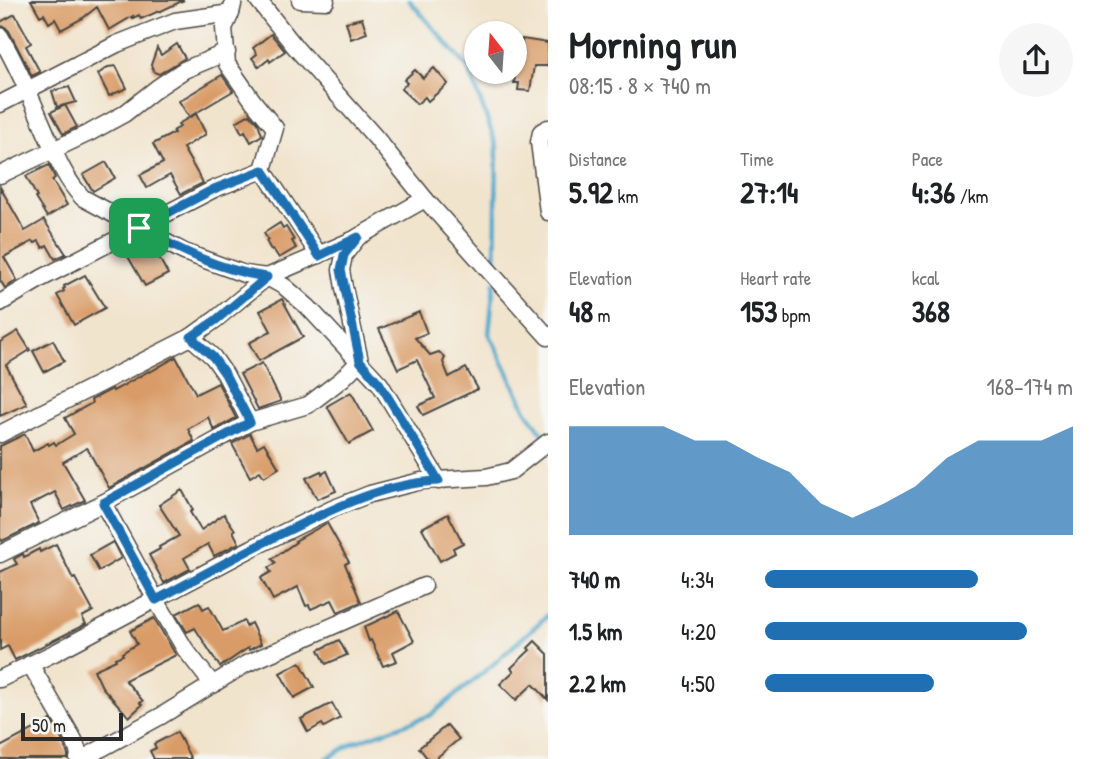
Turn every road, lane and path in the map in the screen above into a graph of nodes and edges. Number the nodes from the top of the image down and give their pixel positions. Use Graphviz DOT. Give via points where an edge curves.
graph roads {
  1 [pos="258,0"];
  2 [pos="300,0"];
  3 [pos="326,1"];
  4 [pos="233,7"];
  5 [pos="0,36"];
  6 [pos="227,52"];
  7 [pos="27,89"];
  8 [pos="0,104"];
  9 [pos="548,128"];
  10 [pos="48,151"];
  11 [pos="263,170"];
  12 [pos="0,175"];
  13 [pos="425,199"];
  14 [pos="548,212"];
  15 [pos="139,228"];
  16 [pos="358,237"];
  17 [pos="319,256"];
  18 [pos="267,277"];
  19 [pos="0,303"];
  20 [pos="191,337"];
  21 [pos="548,337"];
  22 [pos="360,361"];
  23 [pos="250,422"];
  24 [pos="0,434"];
  25 [pos="548,442"];
  26 [pos="439,481"];
  27 [pos="103,503"];
  28 [pos="0,554"];
  29 [pos="424,586"];
  30 [pos="156,600"];
  31 [pos="30,664"];
  32 [pos="0,678"];
  33 [pos="213,685"];
  34 [pos="80,759"];
  1 -- 13 [label="street"];
  2 -- 3 [label="street"];
  4 -- 6 [label="street" via="224,28"];
  4 -- 7 [label="street" via="175,21 117,44"];
  5 -- 7 [label="street"];
  6 -- 10 [label="street" via="184,70 124,114"];
  6 -- 11 [label="street" via="227,64 275,128"];
  7 -- 8 [label="street"];
  7 -- 10 [label="street"];
  9 -- 14 [label="street" via="538,142"];
  10 -- 12 [label="street"];
  10 -- 15 [label="street" via="83,198"];
  11 -- 15 [label="street" via="214,189"];
  11 -- 17 [label="street"];
  13 -- 16 [label="street"];
  13 -- 21 [label="street"];
  15 -- 18 [label="street" via="212,263"];
  15 -- 19 [label="street"];
  16 -- 17 [label="street"];
  16 -- 22 [label="street" via="344,255 341,270"];
  17 -- 18 [label="street"];
  18 -- 20 [label="street"];
  18 -- 22 [label="street" via="285,286"];
  20 -- 23 [label="street" via="225,374"];
  20 -- 24 [label="street"];
  22 -- 23 [label="street" via="308,405"];
  22 -- 26 [label="street" via="380,384"];
  23 -- 27 [label="street"];
  25 -- 26 [label="street" via="510,471"];
  26 -- 30 [label="street" via="370,494 332,509"];
  27 -- 28 [label="street"];
  27 -- 30 [label="street"];
  29 -- 33 [label="street" via="246,664"];
  30 -- 31 [label="street"];
  30 -- 33 [label="street"];
  31 -- 32 [label="street"];
  31 -- 34 [label="street" via="74,740"];
  33 -- 34 [label="street"];
}
